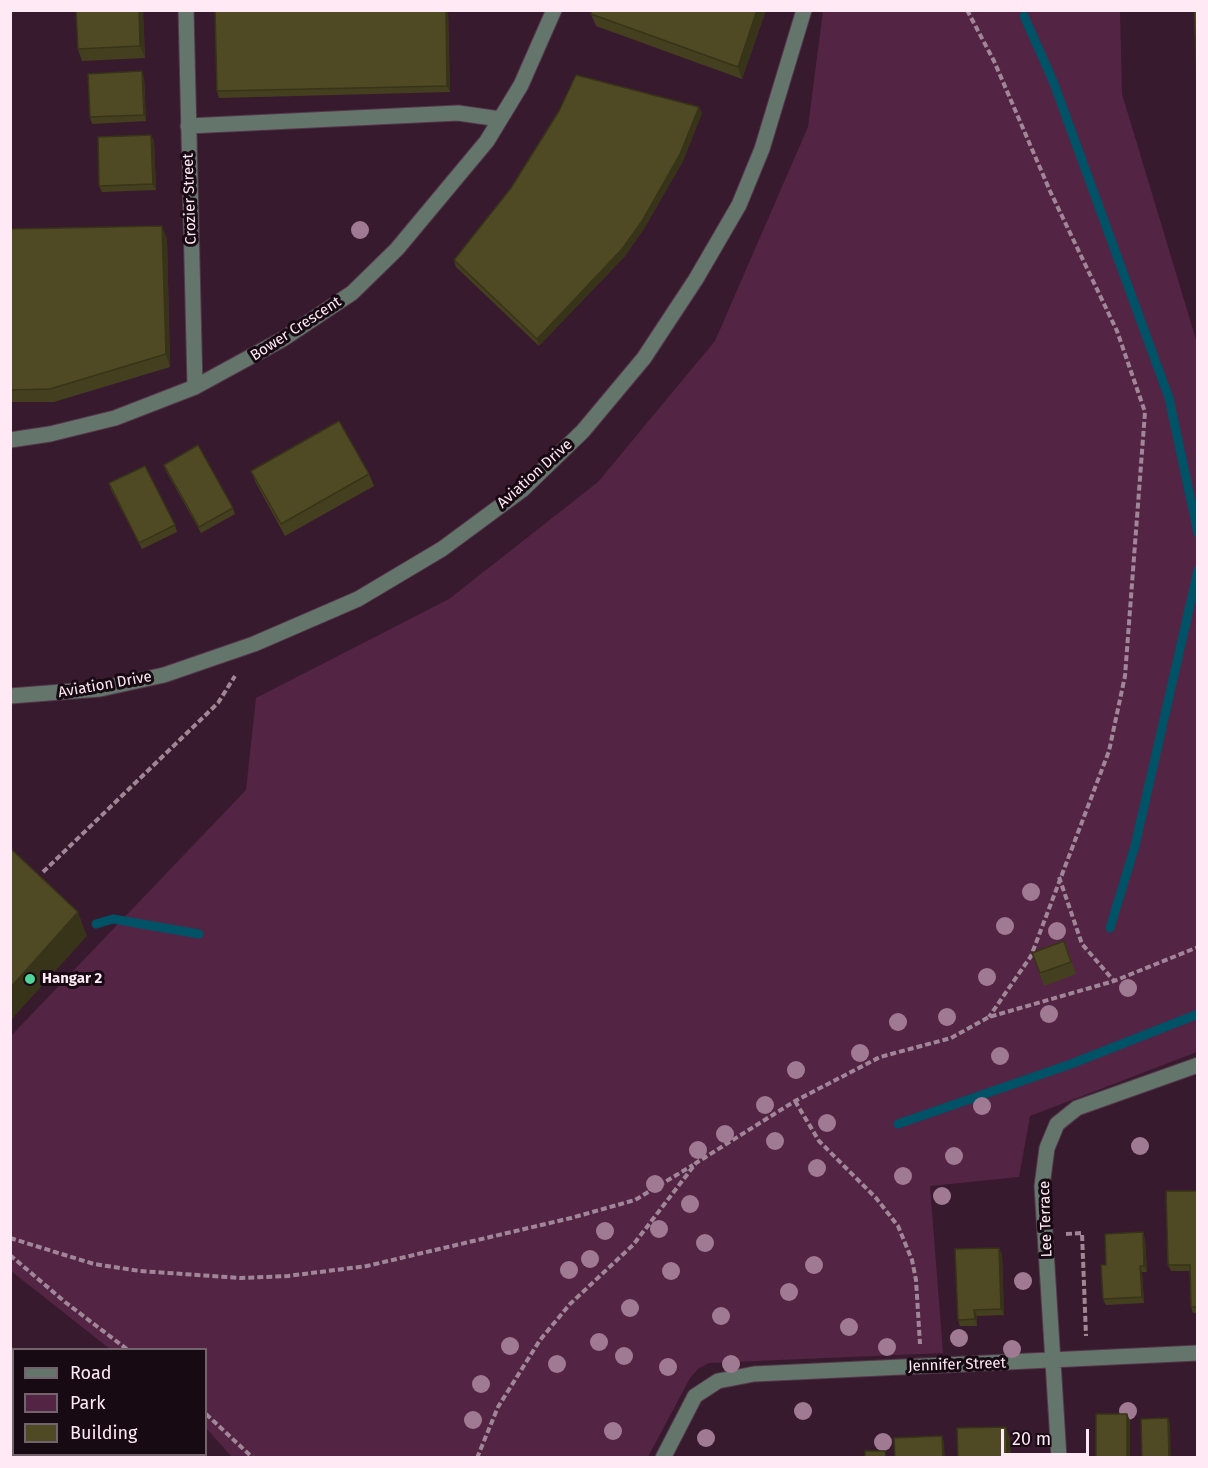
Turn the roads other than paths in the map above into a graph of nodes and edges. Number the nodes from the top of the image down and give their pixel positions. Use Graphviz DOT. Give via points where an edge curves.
graph roads {
  1 [pos="186,10"];
  2 [pos="554,10"];
  3 [pos="804,10"];
  4 [pos="500,119"];
  5 [pos="188,126"];
  6 [pos="195,387"];
  7 [pos="10,440"];
  8 [pos="10,696"];
  9 [pos="1197,1065"];
  10 [pos="1197,1353"];
  11 [pos="1053,1361"];
  12 [pos="663,1458"];
  13 [pos="1059,1458"];
  1 -- 5 [label="street, Crozier Street"];
  2 -- 4 [label="street, Bower Crescent" via="521,85"];
  3 -- 8 [label="street, Aviation Drive" via="762,149 739,205 696,279 644,358 583,431 522,490 442,549 358,599 254,644 164,675 100,689"];
  4 -- 5 [label="street" via="458,113"];
  4 -- 6 [label="street, Bower Crescent" via="432,210 361,285 321,316"];
  5 -- 6 [label="street, Crozier Street"];
  6 -- 7 [label="street, Bower Crescent" via="105,420"];
  9 -- 11 [label="street, Lee Terrace" via="1077,1108 1057,1124 1047,1148 1042,1185"];
  10 -- 11 [label="street, Jennifer Street"];
  11 -- 12 [label="street, Jennifer Street" via="754,1374 718,1381 695,1396"];
  11 -- 13 [label="street, Lee Terrace"];
}
